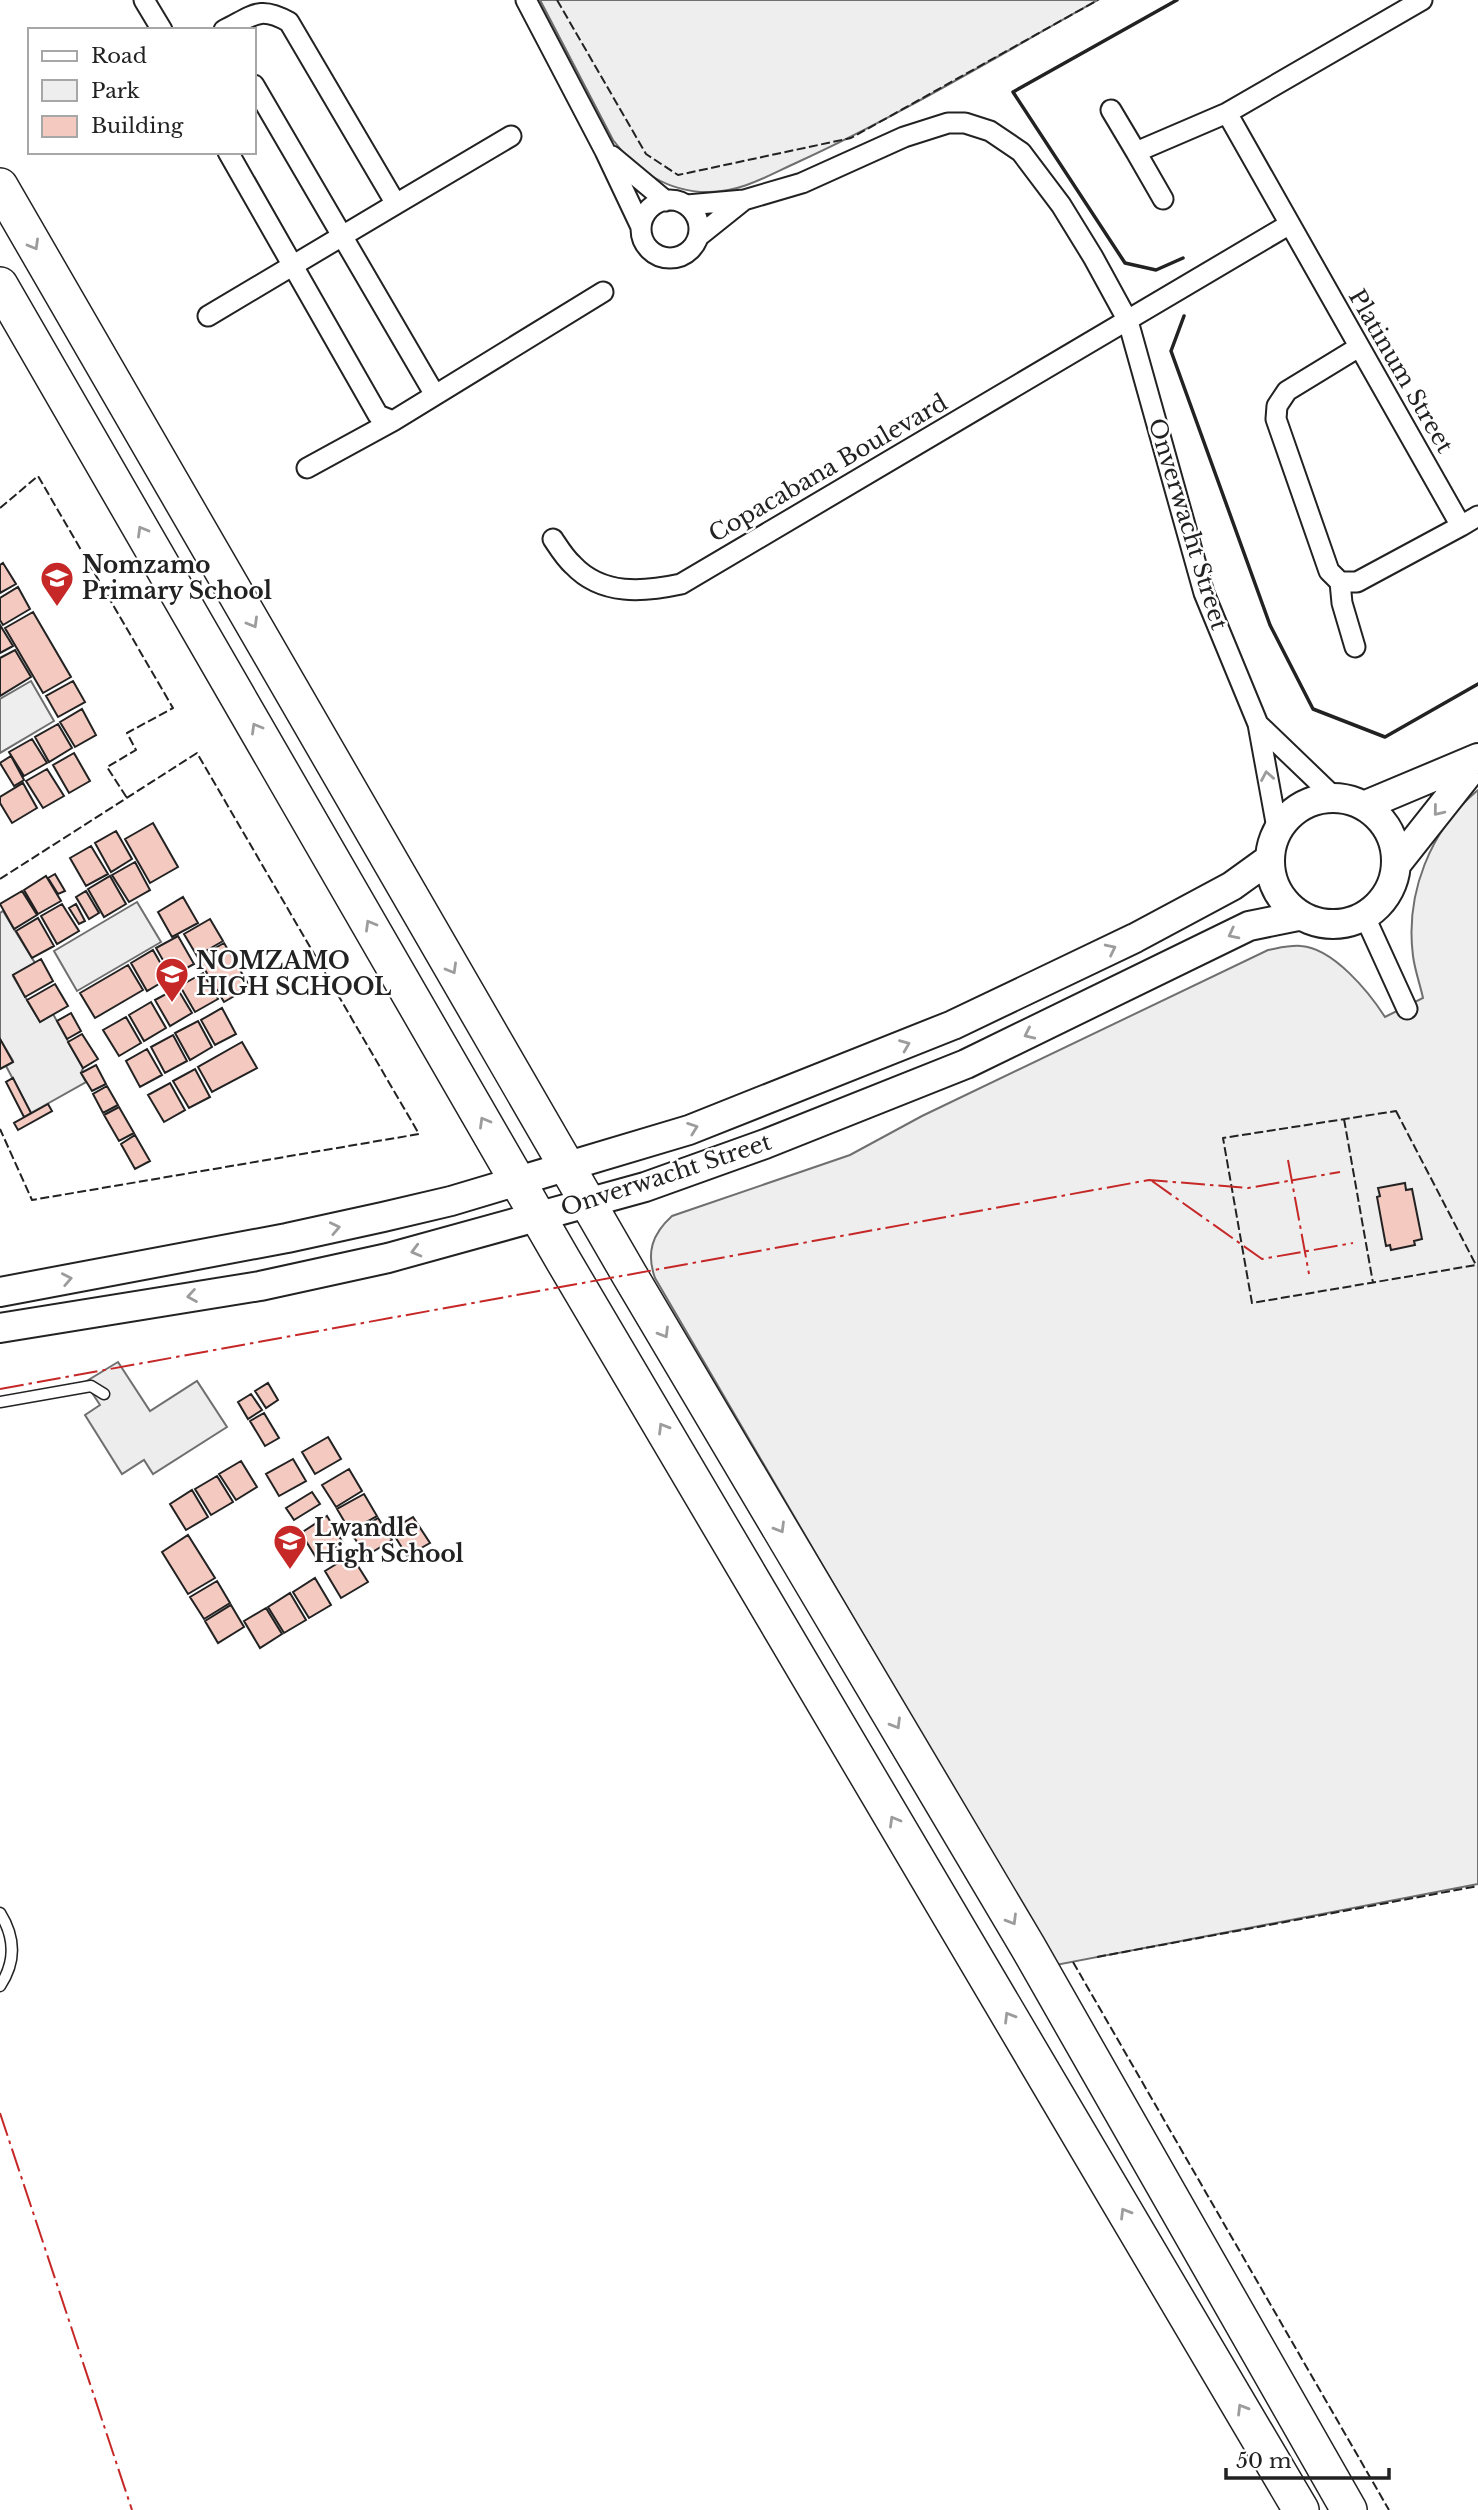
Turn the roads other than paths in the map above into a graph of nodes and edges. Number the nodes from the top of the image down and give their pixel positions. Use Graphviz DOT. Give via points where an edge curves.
graph roads {
  1 [pos="144,0"];
  2 [pos="526,0"];
  3 [pos="1422,0"];
  4 [pos="161,28"];
  5 [pos="228,28"];
  6 [pos="256,88"];
  7 [pos="1111,110"];
  8 [pos="1227,113"];
  9 [pos="511,136"];
  10 [pos="606,151"];
  11 [pos="1136,152"];
  12 [pos="229,154"];
  13 [pos="0,186"];
  14 [pos="1163,199"];
  15 [pos="744,200"];
  16 [pos="666,201"];
  17 [pos="396,204"];
  18 [pos="687,205"];
  19 [pos="1290,224"];
  20 [pos="641,227"];
  21 [pos="344,236"];
  22 [pos="699,236"];
  23 [pos="293,267"];
  24 [pos="0,285"];
  25 [pos="603,292"];
  26 [pos="208,316"];
  27 [pos="1128,321"];
  28 [pos="1359,346"];
  29 [pos="435,395"];
  30 [pos="393,421"];
  31 [pos="307,468"];
  32 [pos="1469,521"];
  33 [pos="553,540"];
  34 [pos="1340,582"];
  35 [pos="1355,647"];
  36 [pos="1258,724"];
  37 [pos="1478,759"];
  38 [pos="1333,796"];
  39 [pos="1366,805"];
  40 [pos="1277,828"];
  41 [pos="1268,860"];
  42 [pos="1398,862"];
  43 [pos="1298,916"];
  44 [pos="1365,917"];
  45 [pos="1407,1009"];
  46 [pos="567,1167"];
  47 [pos="518,1181"];
  48 [pos="589,1203"];
  49 [pos="538,1216"];
  50 [pos="0,1292"];
  51 [pos="0,1328"];
  52 [pos="104,1394"];
  53 [pos="0,1402"];
  54 [pos="0,1913"];
  55 [pos="0,1986"];
  56 [pos="1301,2510"];
  57 [pos="1349,2510"];
  1 -- 4 [label="street"];
  2 -- 10 [label="street"];
  3 -- 8 [label="street"];
  5 -- 17 [label="street" via="258,13 272,13 289,22"];
  6 -- 21 [label="street"];
  7 -- 11 [label="street"];
  8 -- 11 [label="street"];
  8 -- 19 [label="street, Platinum Street"];
  9 -- 17 [label="street"];
  10 -- 16 [label="street"];
  10 -- 20 [label="street"];
  11 -- 14 [label="street"];
  12 -- 23 [label="street"];
  13 -- 46 [label="highway, one-way"];
  15 -- 18 [label="street"];
  15 -- 22 [label="street"];
  15 -- 27 [label="street, Onverwacht Street" via="802,183 904,137 948,123 965,123 990,131 1021,152 1061,205"];
  16 -- 18 [label="street"];
  16 -- 20 [label="street" via="645,214"];
  17 -- 21 [label="street"];
  18 -- 22 [label="street" via="697,218"];
  19 -- 27 [label="street"];
  19 -- 28 [label="street, Platinum Street"];
  20 -- 22 [label="street" via="643,241 653,253 666,258 687,253"];
  21 -- 23 [label="street"];
  21 -- 29 [label="street"];
  23 -- 26 [label="street"];
  23 -- 30 [label="street" via="378,415"];
  47 -- 24 [label="highway, one-way"];
  25 -- 29 [label="street"];
  27 -- 33 [label="street, Copacabana Boulevard" via="681,584 626,591 598,583 574,567"];
  27 -- 36 [label="street, Onverwacht Street" via="1204,593"];
  28 -- 32 [label="street, Platinum Street"];
  28 -- 34 [label="street" via="1287,391 1277,406 1276,419 1329,571"];
  29 -- 30 [label="street"];
  30 -- 31 [label="street"];
  32 -- 34 [label="street" via="1357,582"];
  34 -- 35 [label="street"];
  36 -- 38 [label="street, Onverwacht Street"];
  40 -- 36 [label="street, Onverwacht Street, one-way"];
  37 -- 39 [label="street"];
  37 -- 42 [label="street, one-way"];
  38 -- 39 [label="street"];
  38 -- 40 [label="street" via="1301,804"];
  39 -- 42 [label="street" via="1389,829"];
  40 -- 41 [label="street"];
  41 -- 43 [label="street" via="1276,892"];
  46 -- 41 [label="street, Onverwacht Street, one-way" via="689,1130 953,1025 1135,938 1232,886"];
  42 -- 44 [label="street" via="1389,894"];
  43 -- 44 [label="street" via="1332,926"];
  43 -- 48 [label="street, Onverwacht Street, one-way" via="1249,926 965,1064 851,1111"];
  44 -- 45 [label="street"];
  46 -- 47 [label="street, Onverwacht Street"];
  46 -- 48 [label="highway"];
  47 -- 49 [label="highway"];
  50 -- 47 [label="street, Onverwacht Street, one-way" via="286,1238"];
  48 -- 49 [label="street, Onverwacht Street"];
  48 -- 57 [label="highway, one-way" via="1028,1947"];
  49 -- 51 [label="street, Onverwacht Street, one-way" via="388,1258 260,1286"];
  56 -- 49 [label="highway, one-way"];
  52 -- 53 [label="lane" via="91,1386"];
  54 -- 55 [label="lane" via="13,1952"];
}
